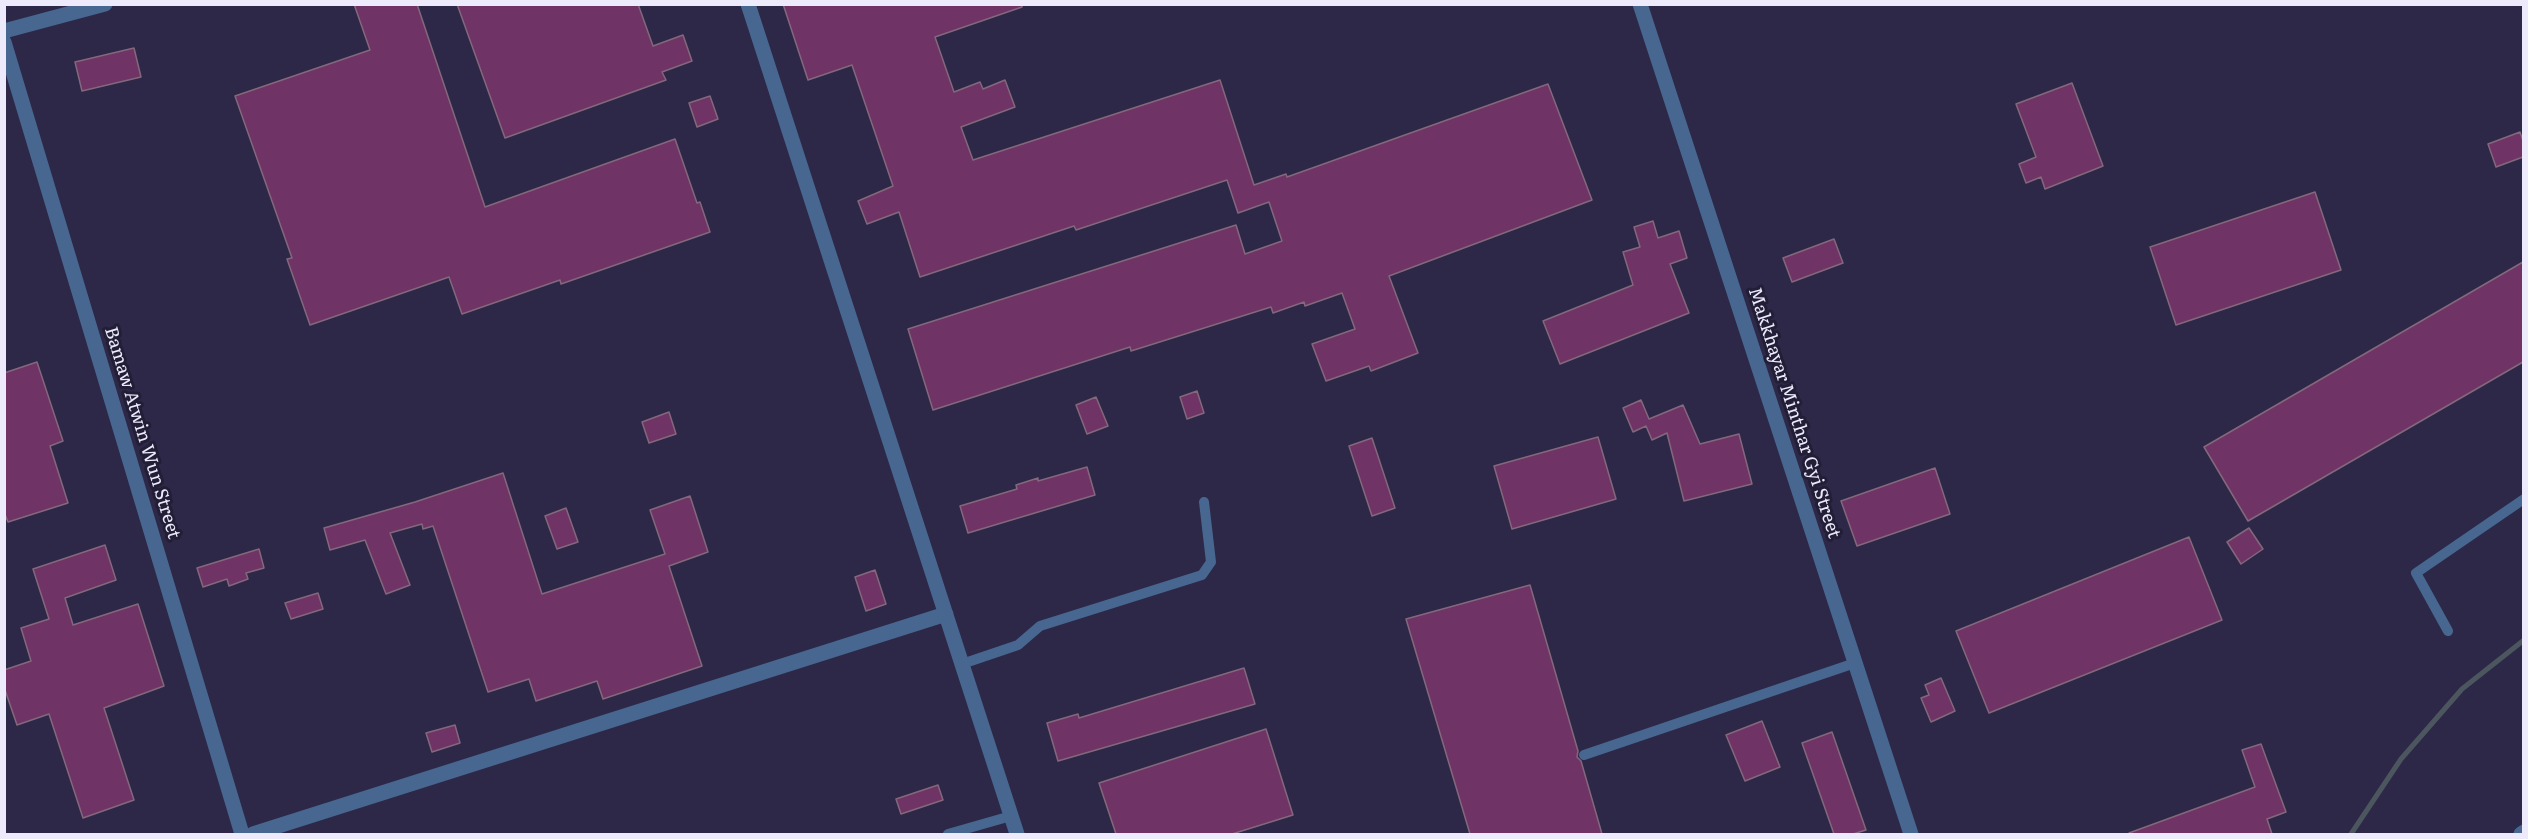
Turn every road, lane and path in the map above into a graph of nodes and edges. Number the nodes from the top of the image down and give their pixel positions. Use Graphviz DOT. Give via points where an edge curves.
graph roads {
  1 [pos="105,4"];
  2 [pos="748,4"];
  3 [pos="1640,4"];
  4 [pos="4,31"];
  5 [pos="4,42"];
  6 [pos="2523,500"];
  7 [pos="1204,502"];
  8 [pos="946,614"];
  9 [pos="2448,631"];
  10 [pos="1855,663"];
  11 [pos="962,664"];
  12 [pos="1584,755"];
  13 [pos="1011,816"];
  14 [pos="242,834"];
  15 [pos="253,834"];
  16 [pos="948,834"];
  17 [pos="1017,834"];
  18 [pos="1911,834"];
  1 -- 4 [label="street"];
  2 -- 8 [label="street"];
  3 -- 10 [label="street, Makkhayar Minthar Gyi Street"];
  5 -- 14 [label="street, Bamaw Atwin Wun Street"];
  6 -- 9 [label="lane" via="2416,573"];
  7 -- 11 [label="lane" via="1211,562 1202,575 1040,626 1018,645"];
  8 -- 11 [label="street"];
  8 -- 15 [label="street"];
  10 -- 12 [label="lane"];
  10 -- 18 [label="street, Makkhayar Minthar Gyi Street"];
  11 -- 13 [label="street"];
  13 -- 16 [label="lane"];
  13 -- 17 [label="street"];
}
